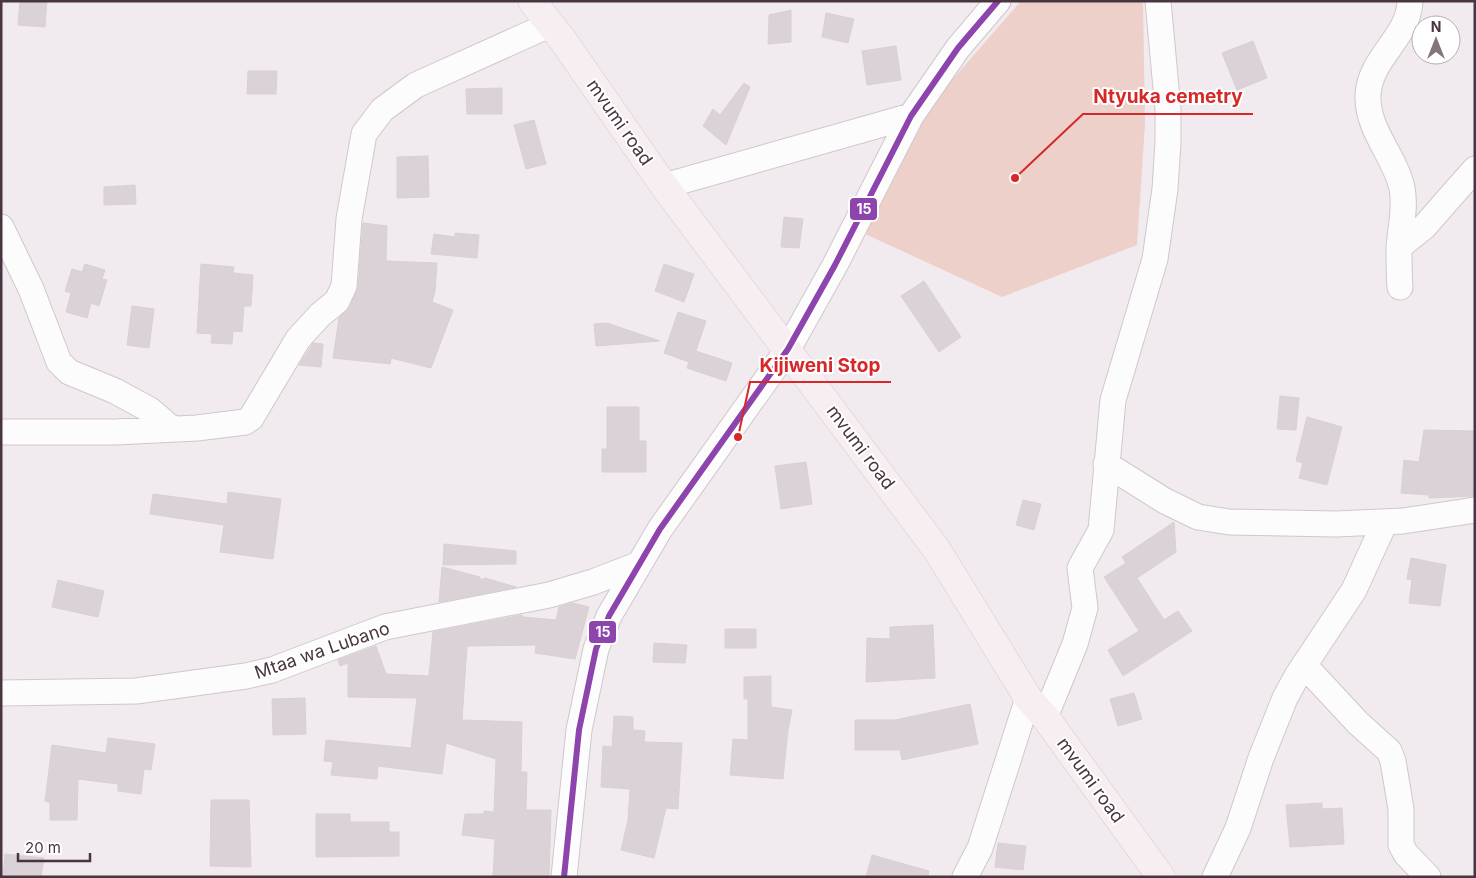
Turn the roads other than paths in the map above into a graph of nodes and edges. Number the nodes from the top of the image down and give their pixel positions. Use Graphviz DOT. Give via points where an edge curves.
graph roads {
  1 [pos="532,1"];
  2 [pos="998,1"];
  3 [pos="1158,1"];
  4 [pos="1410,1"];
  5 [pos="549,25"];
  6 [pos="911,116"];
  7 [pos="1475,169"];
  8 [pos="664,186"];
  9 [pos="1,227"];
  10 [pos="1400,247"];
  11 [pos="1400,287"];
  12 [pos="788,349"];
  13 [pos="172,429"];
  14 [pos="1,432"];
  15 [pos="1106,464"];
  16 [pos="1475,510"];
  17 [pos="1385,522"];
  18 [pos="637,565"];
  19 [pos="1304,665"];
  20 [pos="1,694"];
  21 [pos="1036,707"];
  22 [pos="564,877"];
  23 [pos="965,877"];
  24 [pos="1161,877"];
  25 [pos="1215,877"];
  26 [pos="1428,877"];
  1 -- 5 [label="street, mvumi road"];
  2 -- 6 [label="street" via="958,48"];
  3 -- 15 [label="street" via="1168,110 1165,190 1150,280 1113,400"];
  4 -- 10 [label="street" via="1409,16 1403,28 1374,70 1368,97 1372,122 1402,186 1404,214"];
  5 -- 8 [label="street, mvumi road"];
  5 -- 13 [label="street" via="416,85 382,110 364,134 349,219 344,286 337,301 298,339 251,418 236,424"];
  6 -- 8 [label="street"];
  6 -- 12 [label="street"];
  7 -- 10 [label="street" via="1424,227"];
  8 -- 12 [label="street, mvumi road"];
  9 -- 13 [label="street" via="31,289 59,362 68,372 115,391 150,410"];
  10 -- 11 [label="street"];
  12 -- 18 [label="street" via="684,493"];
  12 -- 21 [label="street, mvumi road" via="938,550"];
  13 -- 14 [label="street"];
  15 -- 17 [label="street" via="1165,501 1198,517 1252,524"];
  15 -- 21 [label="street" via="1101,530 1080,568 1085,608 1074,644"];
  16 -- 17 [label="street"];
  17 -- 19 [label="street" via="1358,584"];
  18 -- 20 [label="street, Mtaa wa Lubano" via="549,594 384,627 272,670 246,676 136,691"];
  18 -- 22 [label="street" via="609,616 588,682 579,730"];
  19 -- 25 [label="street" via="1274,724 1238,828"];
  19 -- 26 [label="street" via="1389,751 1402,810 1401,845"];
  21 -- 23 [label="street" via="980,848"];
  21 -- 24 [label="street, mvumi road"];
}
